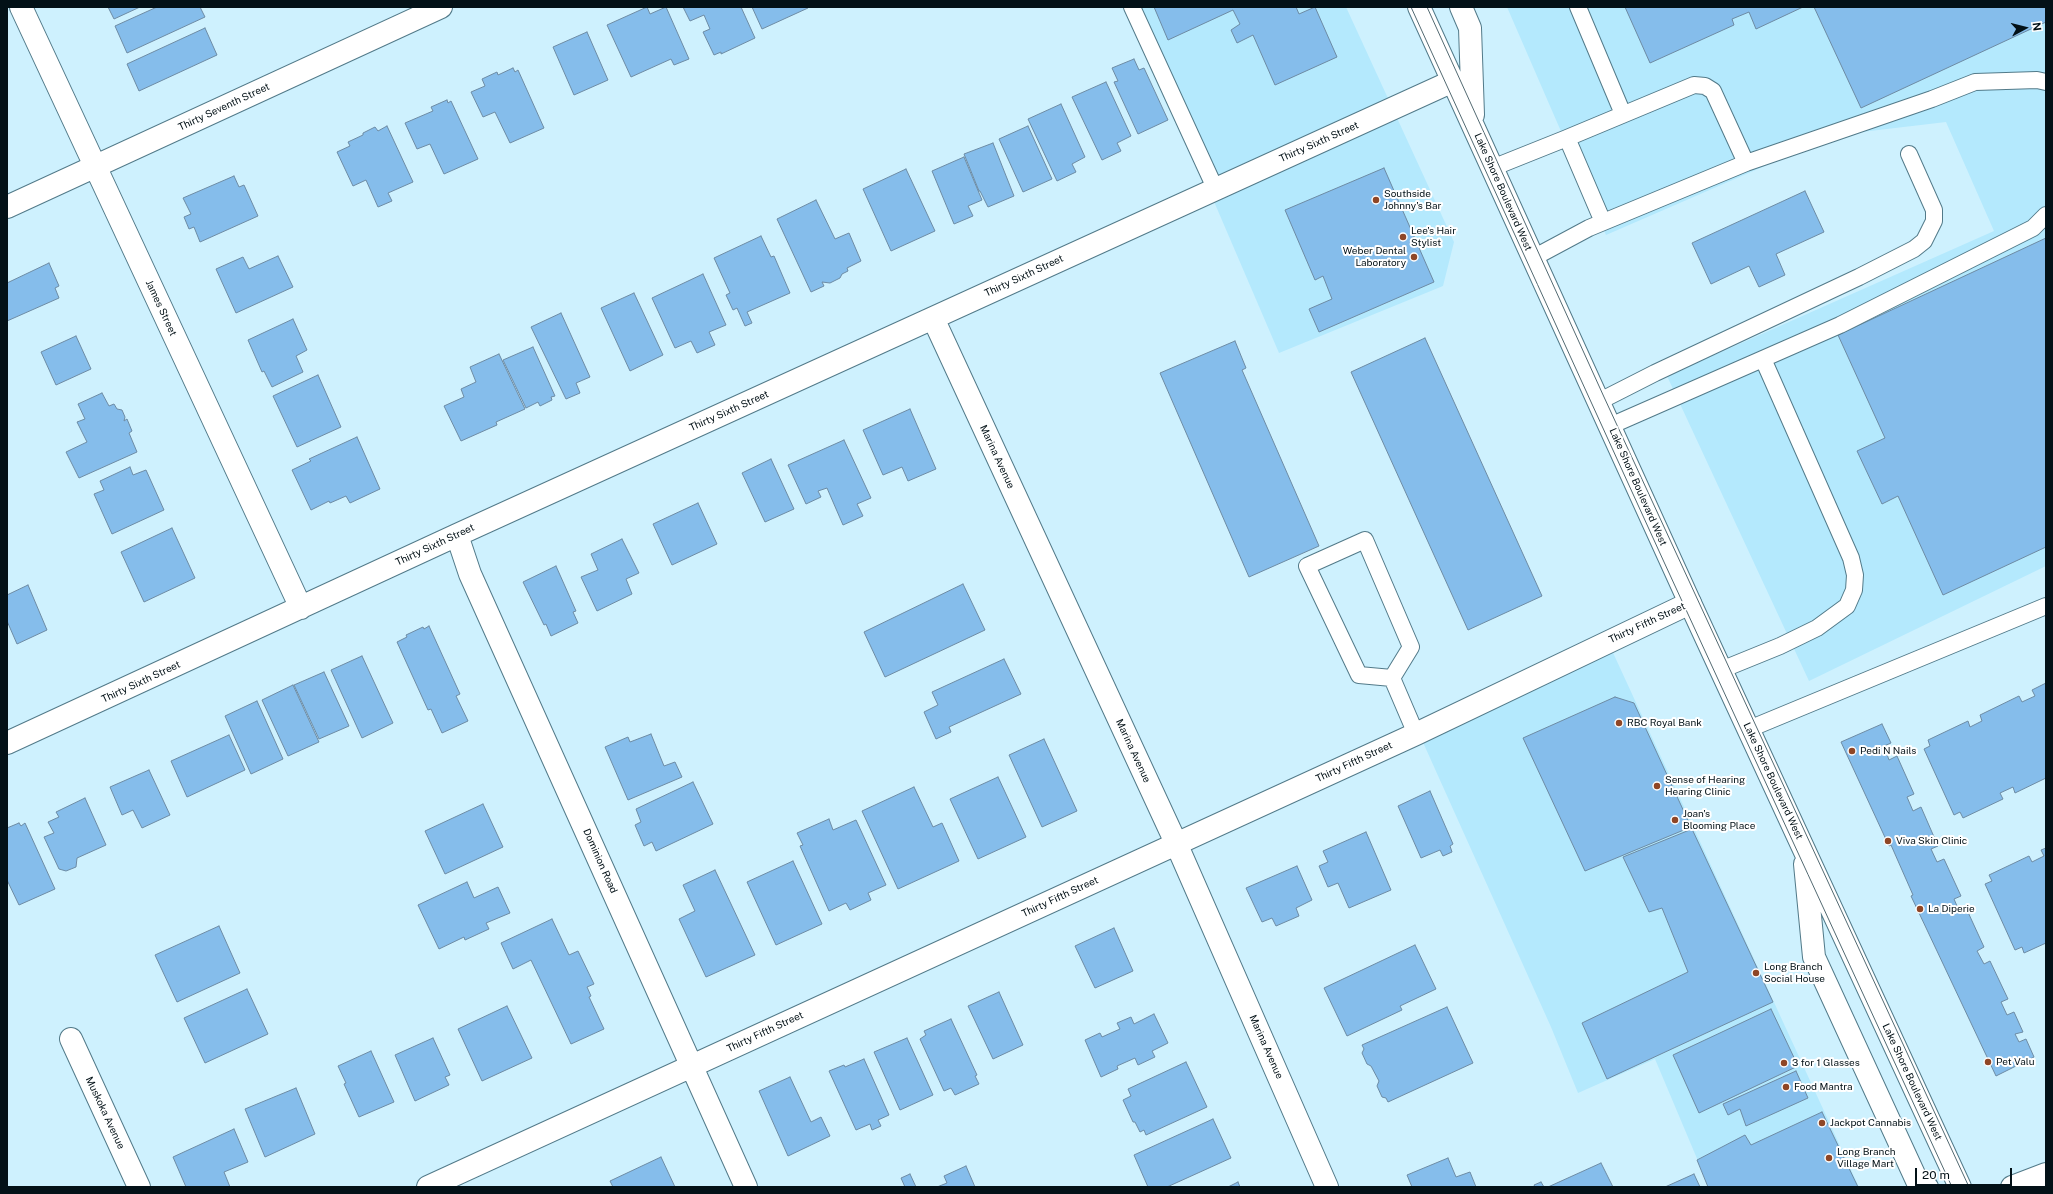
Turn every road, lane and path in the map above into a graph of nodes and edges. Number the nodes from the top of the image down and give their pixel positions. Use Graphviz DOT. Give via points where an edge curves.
graph roads {
  1 [pos="21,7"];
  2 [pos="441,7"];
  3 [pos="1132,7"];
  4 [pos="1419,7"];
  5 [pos="1461,7"];
  6 [pos="1578,7"];
  7 [pos="1453,81"];
  8 [pos="2046,82"];
  9 [pos="1623,114"];
  10 [pos="1474,127"];
  11 [pos="1567,138"];
  12 [pos="1909,154"];
  13 [pos="1746,163"];
  14 [pos="95,166"];
  15 [pos="1492,168"];
  16 [pos="1215,188"];
  17 [pos="7,207"];
  18 [pos="2046,215"];
  19 [pos="1604,222"];
  20 [pos="1533,258"];
  21 [pos="933,318"];
  22 [pos="1763,359"];
  23 [pos="1598,402"];
  24 [pos="1610,426"];
  25 [pos="456,535"];
  26 [pos="1690,603"];
  27 [pos="2046,606"];
  28 [pos="301,608"];
  29 [pos="1722,670"];
  30 [pos="1392,678"];
  31 [pos="1749,729"];
  32 [pos="1416,734"];
  33 [pos="7,743"];
  34 [pos="1176,843"];
  35 [pos="1803,847"];
  36 [pos="71,1039"];
  37 [pos="693,1066"];
  38 [pos="2046,1174"];
  39 [pos="139,1187"];
  40 [pos="428,1187"];
  41 [pos="746,1187"];
  42 [pos="1327,1187"];
  43 [pos="1927,1187"];
  44 [pos="1960,1187"];
  45 [pos="2012,1187"];
  1 -- 14 [label="street, James Street"];
  2 -- 14 [label="street, Thirty Seventh Street"];
  3 -- 16 [label="lane"];
  4 -- 7 [label="street, Lake Shore Boulevard West"];
  5 -- 10 [label="street, Lake Shore Boulevard West" via="1470,28"];
  6 -- 9 [label="lane"];
  7 -- 10 [label="street, Lake Shore Boulevard West"];
  7 -- 16 [label="street, Thirty Sixth Street"];
  8 -- 13 [label="lane" via="1975,82"];
  9 -- 11 [label="lane"];
  9 -- 13 [label="lane" via="1694,85 1705,86 1713,91"];
  10 -- 15 [label="street, Lake Shore Boulevard West"];
  11 -- 15 [label="lane"];
  11 -- 19 [label="lane"];
  12 -- 23 [label="lane" via="1934,210 1934,221 1924,241 1914,249"];
  13 -- 19 [label="lane"];
  14 -- 17 [label="street, Thirty Seventh Street"];
  14 -- 28 [label="street, James Street"];
  15 -- 20 [label="street, Lake Shore Boulevard West"];
  16 -- 21 [label="street, Thirty Sixth Street"];
  18 -- 22 [label="lane" via="2033,228 1840,325"];
  19 -- 20 [label="lane"];
  20 -- 23 [label="street, Lake Shore Boulevard West"];
  21 -- 25 [label="street, Thirty Sixth Street"];
  21 -- 34 [label="street, Marina Avenue"];
  22 -- 24 [label="lane"];
  22 -- 29 [label="lane" via="1851,558 1855,575 1854,590 1847,606 1817,628"];
  23 -- 24 [label="street, Lake Shore Boulevard West"];
  24 -- 26 [label="street, Lake Shore Boulevard West"];
  25 -- 28 [label="street, Thirty Sixth Street"];
  25 -- 37 [label="street, Dominion Road" via="474,581"];
  26 -- 29 [label="street, Lake Shore Boulevard West"];
  26 -- 32 [label="street, Thirty Fifth Street"];
  27 -- 31 [label="lane"];
  28 -- 33 [label="street, Thirty Sixth Street"];
  29 -- 31 [label="street, Lake Shore Boulevard West"];
  30 -- 30 [label="lane" via="1411,647 1365,540 1307,566 1359,676"];
  30 -- 32 [label="lane"];
  31 -- 35 [label="street, Lake Shore Boulevard West"];
  32 -- 34 [label="street, Thirty Fifth Street"];
  34 -- 37 [label="street, Thirty Fifth Street"];
  34 -- 42 [label="street, Marina Avenue"];
  35 -- 43 [label="street, Lake Shore Boulevard West" via="1814,957 1918,1183"];
  35 -- 44 [label="street, Lake Shore Boulevard West"];
  36 -- 39 [label="street, Muskoka Avenue"];
  37 -- 40 [label="street, Thirty Fifth Street"];
  37 -- 41 [label="street, Dominion Road"];
  38 -- 45 [label="street"];
}
